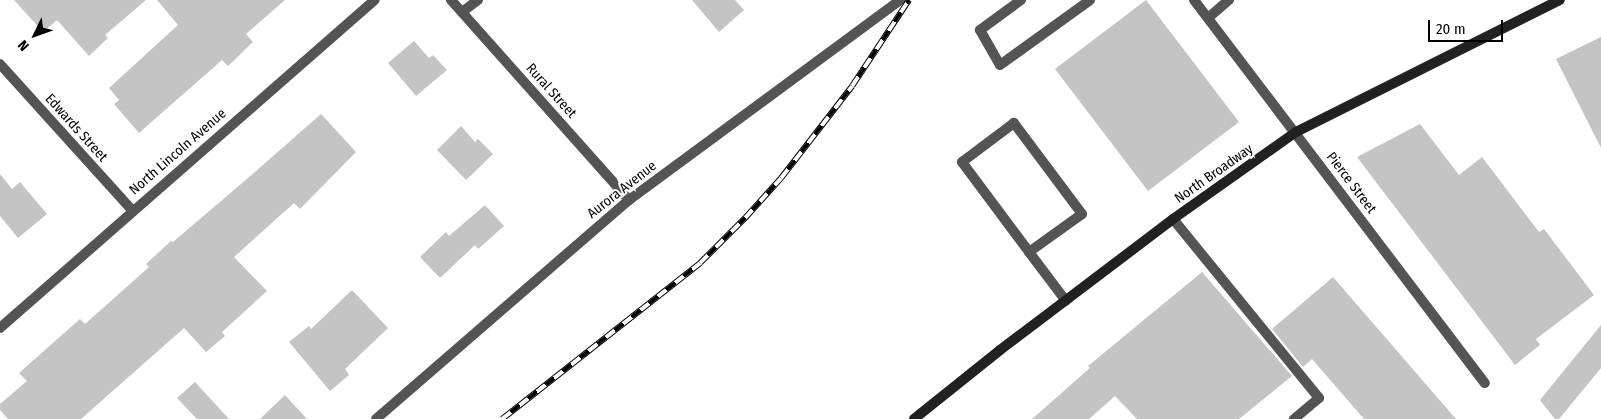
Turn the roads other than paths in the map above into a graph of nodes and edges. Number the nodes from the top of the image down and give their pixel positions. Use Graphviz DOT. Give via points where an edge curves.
graph roads {
  1 [pos="375,0"];
  2 [pos="451,0"];
  3 [pos="478,0"];
  4 [pos="900,0"];
  5 [pos="1020,0"];
  6 [pos="1090,0"];
  7 [pos="1194,0"];
  8 [pos="1229,0"];
  9 [pos="1560,0"];
  10 [pos="462,12"];
  11 [pos="1208,18"];
  12 [pos="0,64"];
  13 [pos="1296,132"];
  14 [pos="629,200"];
  15 [pos="132,210"];
  16 [pos="1173,219"];
  17 [pos="1029,252"];
  18 [pos="1066,301"];
  19 [pos="0,328"];
  20 [pos="1485,383"];
  21 [pos="376,419"];
  22 [pos="914,419"];
  23 [pos="1294,419"];
  1 -- 15 [label="street, North Lincoln Avenue"];
  2 -- 10 [label="street, Rural Street"];
  3 -- 10 [label="street"];
  4 -- 14 [label="street, Aurora Avenue"];
  5 -- 6 [label="street" via="980,30 1000,65"];
  7 -- 11 [label="street, Pierce Street"];
  8 -- 11 [label="street"];
  9 -- 13 [label="main road, North Broadway"];
  10 -- 14 [label="street, Rural Street"];
  11 -- 13 [label="street, Pierce Street"];
  12 -- 15 [label="street, Edwards Street"];
  13 -- 16 [label="main road, North Broadway"];
  13 -- 20 [label="street, Pierce Street"];
  14 -- 21 [label="street, Aurora Avenue"];
  15 -- 19 [label="street, North Lincoln Avenue"];
  16 -- 18 [label="main road, North Broadway"];
  16 -- 23 [label="street" via="1318,398"];
  17 -- 17 [label="street" via="962,162 1014,123 1082,214"];
  17 -- 18 [label="street"];
  18 -- 22 [label="main road, North Broadway"];
}
